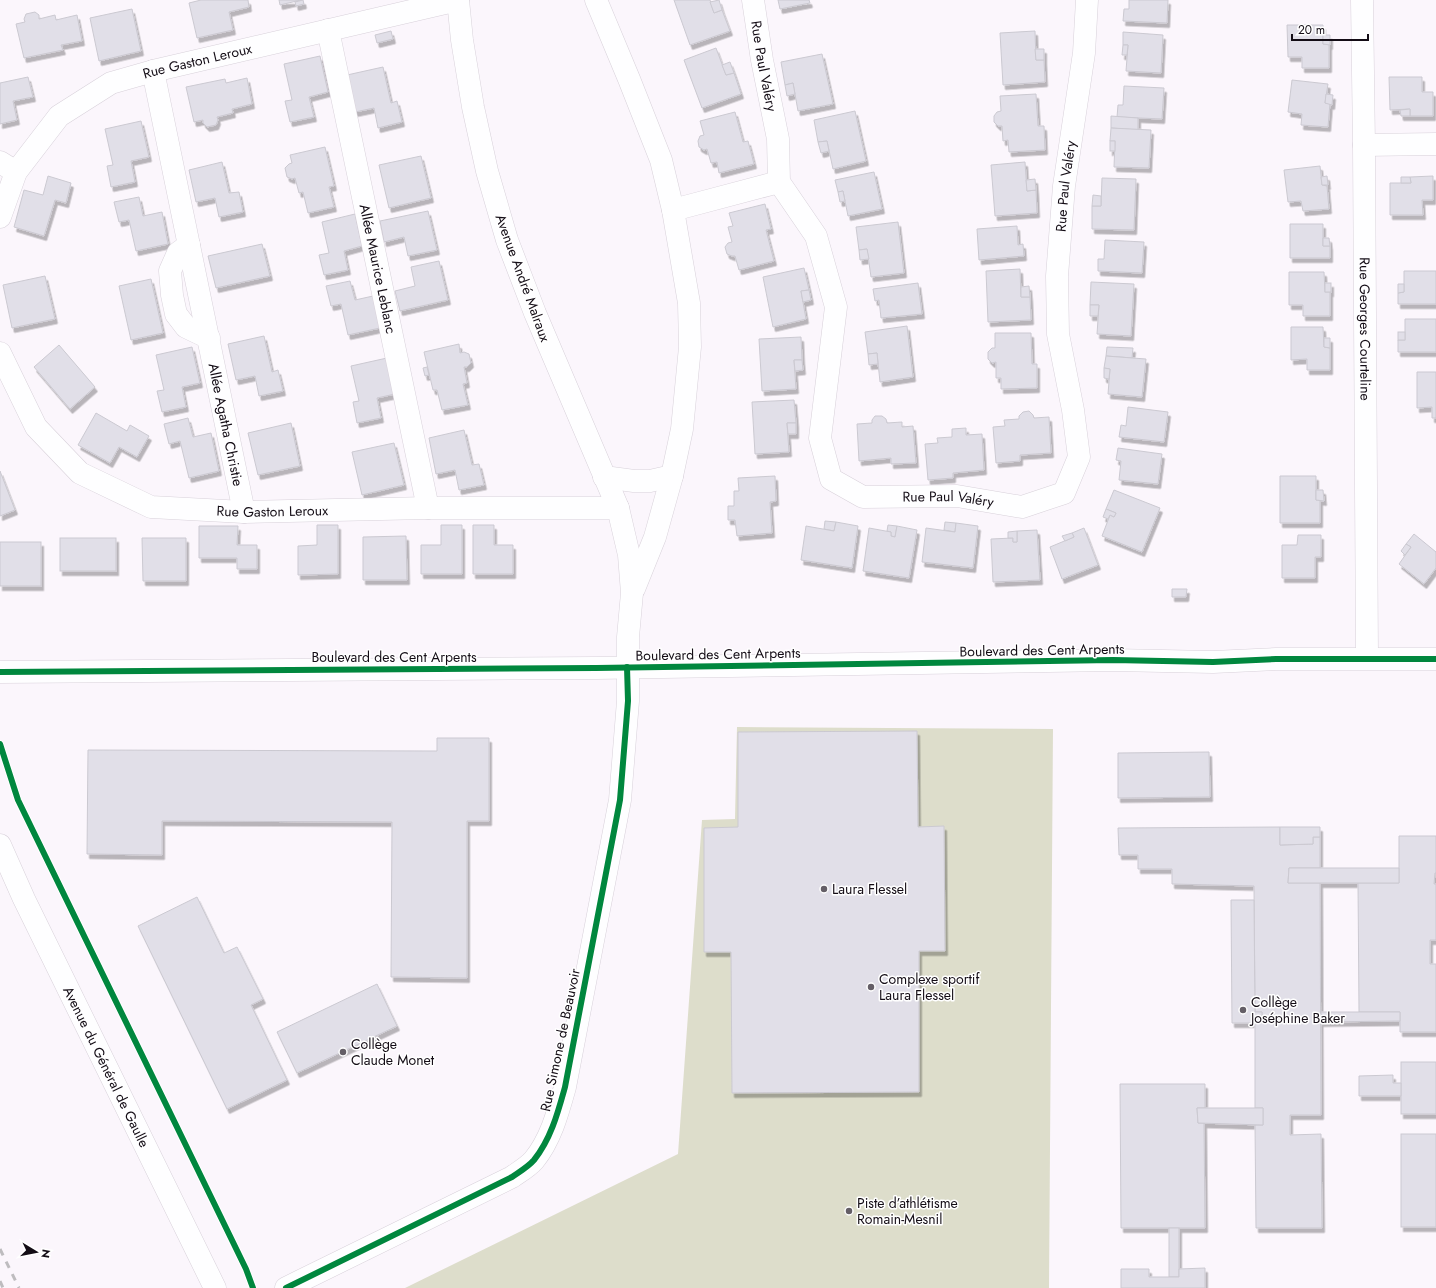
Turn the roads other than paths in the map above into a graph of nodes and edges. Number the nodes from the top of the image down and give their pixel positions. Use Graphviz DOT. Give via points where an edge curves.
graph roads {
  1 [pos="458,0"];
  2 [pos="596,0"];
  3 [pos="753,0"];
  4 [pos="1087,0"];
  5 [pos="1362,0"];
  6 [pos="328,30"];
  7 [pos="153,71"];
  8 [pos="1436,144"];
  9 [pos="1364,145"];
  10 [pos="8,167"];
  11 [pos="779,182"];
  12 [pos="673,210"];
  13 [pos="0,217"];
  14 [pos="0,353"];
  15 [pos="672,476"];
  16 [pos="604,477"];
  17 [pos="428,508"];
  18 [pos="618,508"];
  19 [pos="244,512"];
  20 [pos="632,593"];
  21 [pos="1367,658"];
  22 [pos="1436,659"];
  23 [pos="628,667"];
  24 [pos="0,672"];
  25 [pos="0,845"];
  26 [pos="215,1288"];
  27 [pos="286,1288"];
  1 -- 6 [label="street, Rue Gaston Leroux"];
  1 -- 16 [label="street, Avenue André Malraux" via="473,106 506,240"];
  2 -- 12 [label="street, Avenue André Malraux" via="661,160"];
  3 -- 11 [label="street, Rue Paul Valéry" via="778,139"];
  4 -- 11 [label="street, Rue Paul Valéry" via="1084,53 1064,186 1057,276 1058,334 1079,457 1064,494 1022,507 957,496 863,498 831,479 820,438 836,307 816,236"];
  5 -- 9 [label="street, Rue Georges Courteline"];
  6 -- 7 [label="street, Rue Gaston Leroux"];
  6 -- 17 [label="street, Allée Maurice Leblanc"];
  7 -- 10 [label="street, Rue Gaston Leroux" via="111,83 59,116"];
  7 -- 19 [label="street, Allée Agatha Christie"];
  8 -- 9 [label="street"];
  9 -- 21 [label="street, Rue Georges Courteline"];
  10 -- 13 [label="street, Rue Gaston Leroux"];
  11 -- 12 [label="street"];
  12 -- 15 [label="street, Avenue André Malraux" via="689,303 690,347 682,429"];
  14 -- 19 [label="street, Rue Gaston Leroux" via="36,427 80,473 151,506"];
  15 -- 16 [label="street" via="634,482"];
  15 -- 20 [label="street, Avenue André Malraux" via="655,537"];
  16 -- 18 [label="street, Avenue André Malraux"];
  17 -- 18 [label="street, Rue Gaston Leroux"];
  17 -- 19 [label="street, Rue Gaston Leroux"];
  18 -- 20 [label="street, Avenue André Malraux" via="629,555"];
  20 -- 23 [label="street, Avenue André Malraux"];
  21 -- 22 [label="street, Boulevard des Cent Arpents"];
  21 -- 23 [label="street, Boulevard des Cent Arpents" via="1213,662 1113,660"];
  23 -- 24 [label="street, Boulevard des Cent Arpents"];
  23 -- 27 [label="street, Rue Simone de Beauvoir" via="628,701 620,800 565,1086 555,1121 544,1144 533,1161 512,1177"];
  25 -- 26 [label="street, Avenue du Général de Gaulle"];
}
